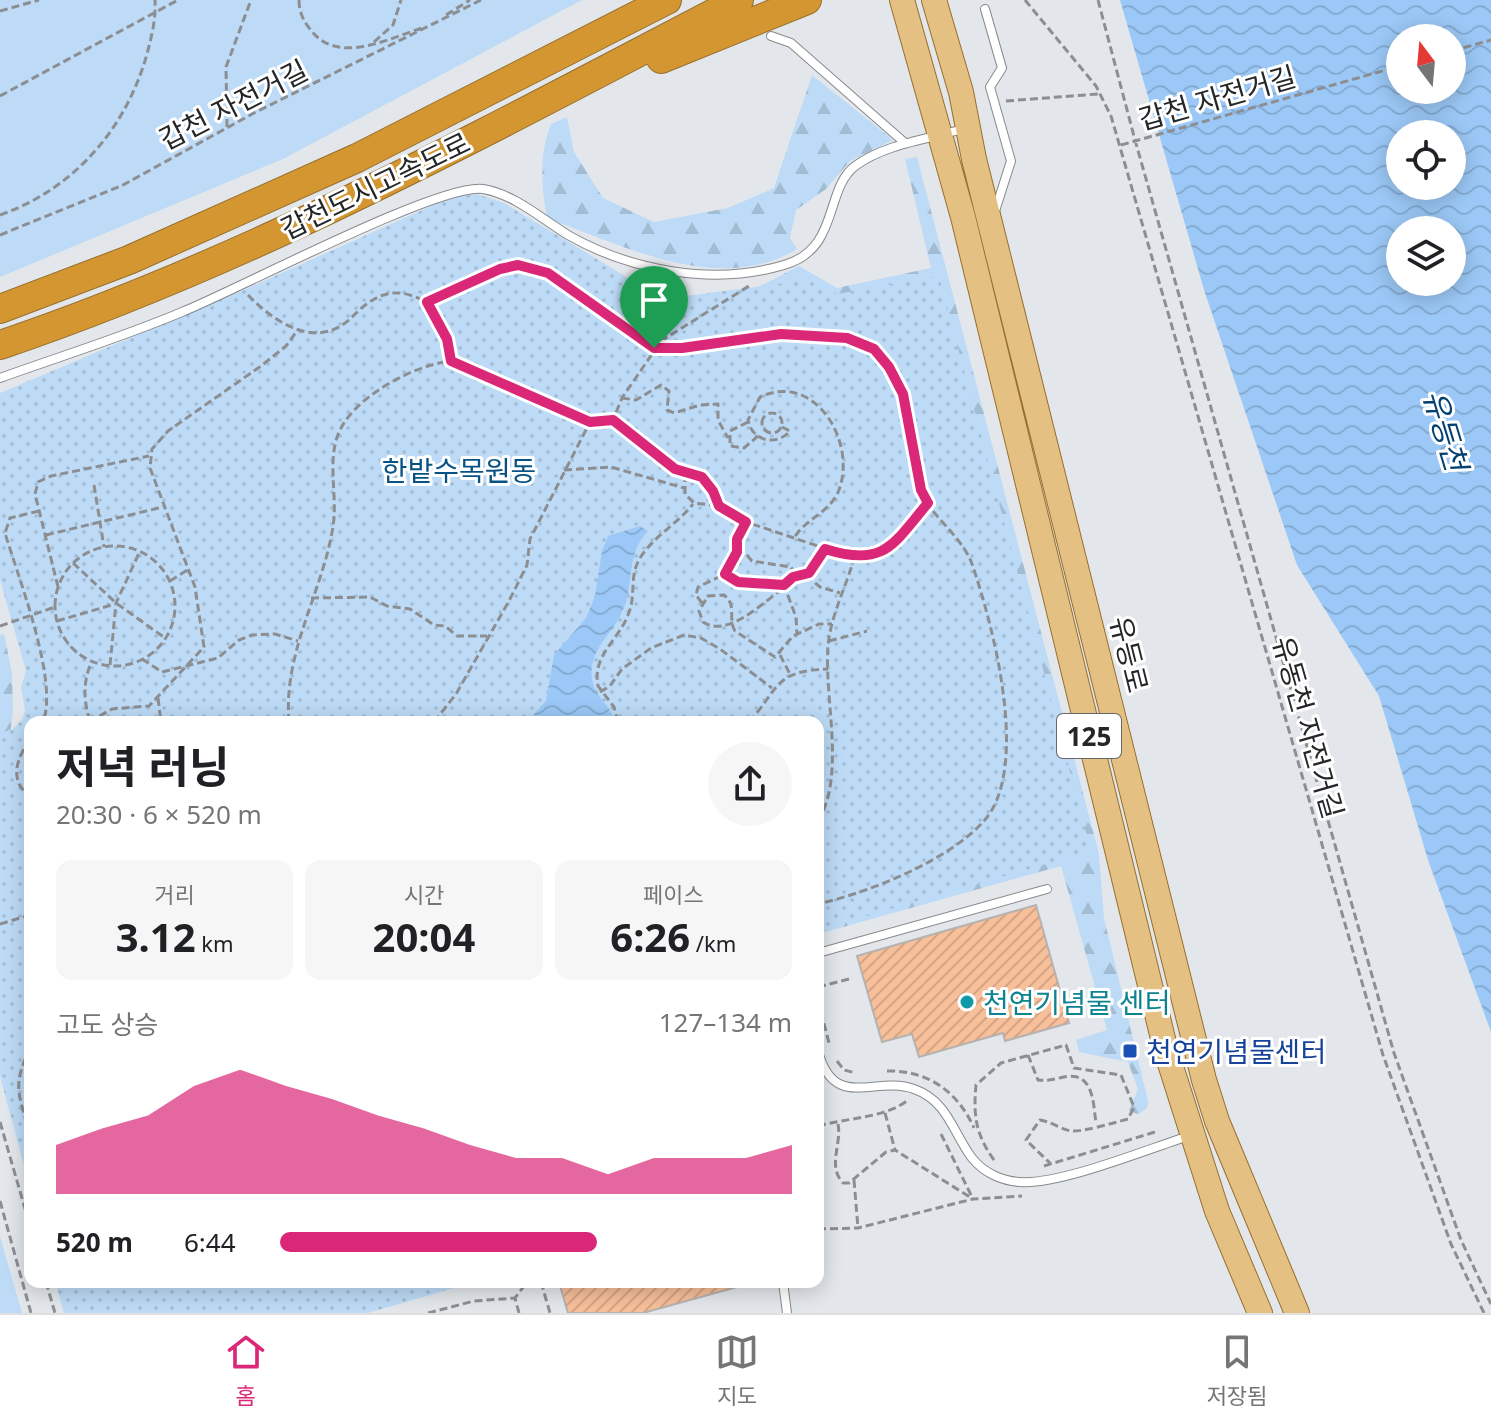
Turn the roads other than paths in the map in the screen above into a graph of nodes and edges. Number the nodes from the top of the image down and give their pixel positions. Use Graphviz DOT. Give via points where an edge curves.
graph roads {
  1 [pos="626,0"];
  2 [pos="667,0"];
  3 [pos="807,0"];
  4 [pos="902,0"];
  5 [pos="934,0"];
  6 [pos="985,9"];
  7 [pos="757,18"];
  8 [pos="487,89"];
  9 [pos="968,128"];
  10 [pos="905,143"];
  11 [pos="942,143"];
  12 [pos="991,220"];
  13 [pos="0,309"];
  14 [pos="0,345"];
  15 [pos="0,378"];
  16 [pos="1047,889"];
  17 [pos="824,951"];
  18 [pos="824,1067"];
  19 [pos="1219,1125"];
  20 [pos="1192,1135"];
  21 [pos="784,1288"];
  22 [pos="787,1313"];
  23 [pos="1260,1313"];
  24 [pos="1297,1313"];
  1 -- 8 [label="highway"];
  2 -- 8 [label="highway, 갑천도시고속도로"];
  3 -- 7 [label="highway, 갑천도시고속도로"];
  4 -- 11 [label="main road"];
  5 -- 9 [label="main road, 유등로"];
  6 -- 12 [label="lane" via="1002,68 990,87 1011,161"];
  7 -- 10 [label="lane"];
  7 -- 14 [label="highway, 갑천도시고속도로" via="504,122 248,247"];
  8 -- 13 [label="highway, 갑천도시고속도로" via="331,170 129,260"];
  9 -- 11 [label="lane"];
  9 -- 12 [label="main road, 유등로"];
  10 -- 11 [label="lane"];
  10 -- 15 [label="lane" via="856,166 845,178 822,237 788,264 692,276 590,247 506,197 482,189 423,203 180,313"];
  11 -- 20 [label="main road, 125" via="1166,1051"];
  12 -- 19 [label="main road, 유등로 / 125"];
  16 -- 17 [label="lane"];
  18 -- 20 [label="lane" via="844,1087 901,1086 927,1095 944,1110 975,1162 1007,1180 1043,1180"];
  19 -- 20 [label="lane"];
  19 -- 24 [label="main road, 유등로 / 125"];
  20 -- 23 [label="main road, 125"];
  21 -- 22 [label="lane"];
}
